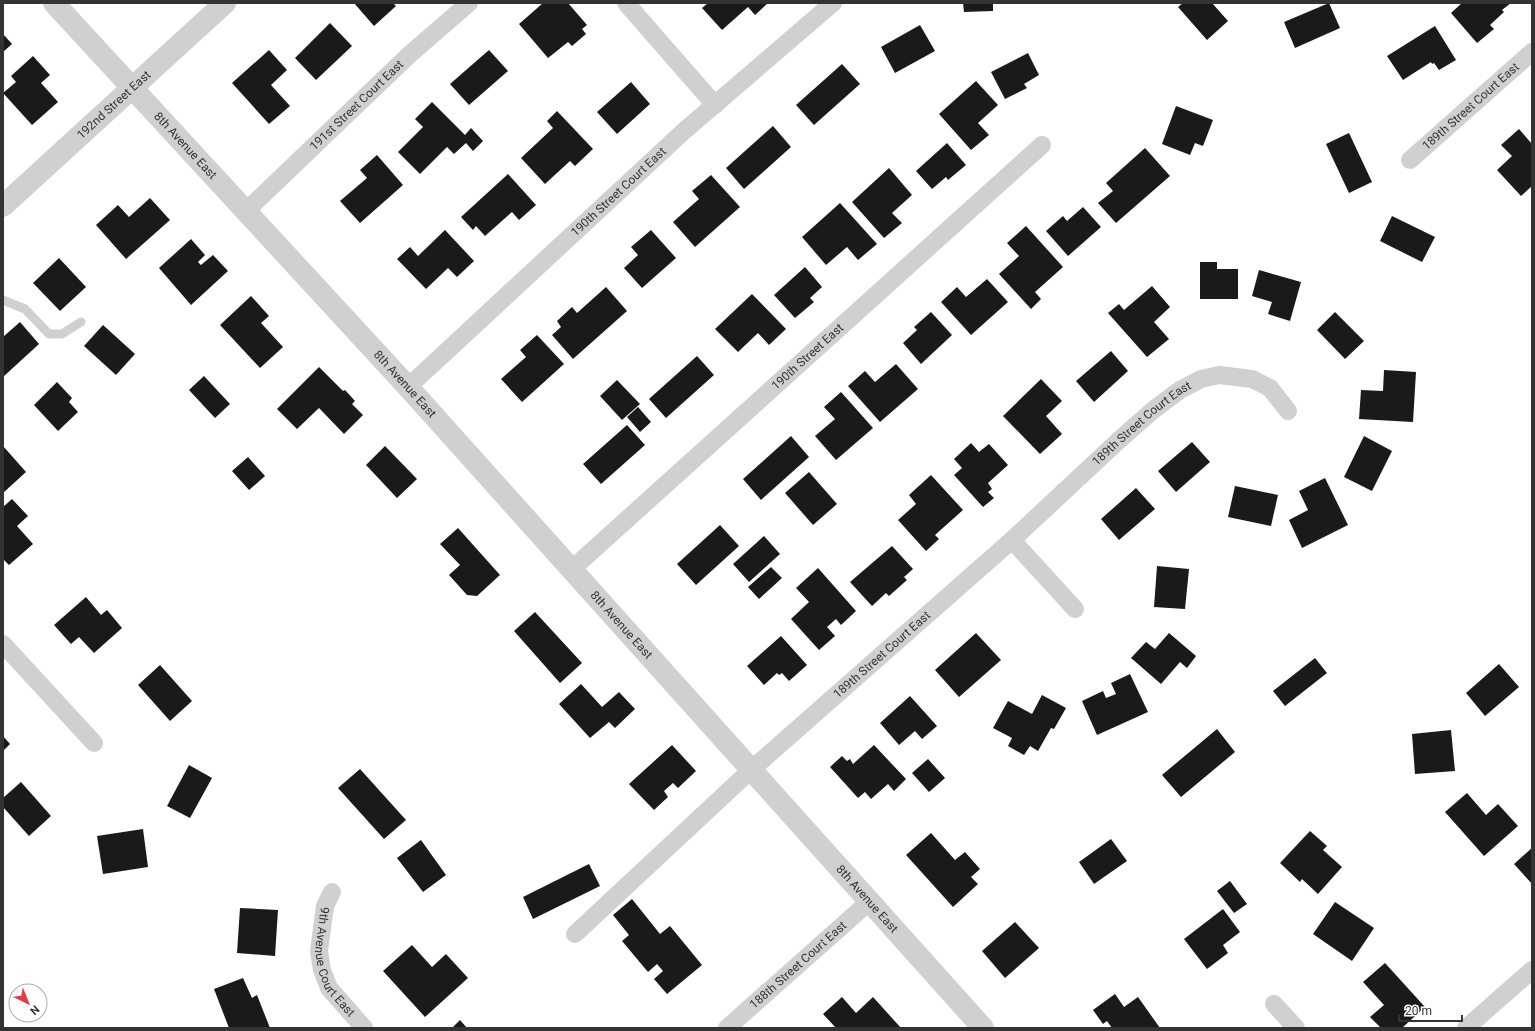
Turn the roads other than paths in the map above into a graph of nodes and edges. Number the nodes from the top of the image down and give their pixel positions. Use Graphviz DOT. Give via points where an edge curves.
graph roads {
  1 [pos="54,3"];
  2 [pos="225,3"];
  3 [pos="470,3"];
  4 [pos="626,3"];
  5 [pos="833,3"];
  6 [pos="1532,52"];
  7 [pos="132,88"];
  8 [pos="715,105"];
  9 [pos="1042,145"];
  10 [pos="1410,160"];
  11 [pos="3,206"];
  12 [pos="246,211"];
  13 [pos="3,300"];
  14 [pos="81,322"];
  15 [pos="408,387"];
  16 [pos="1288,411"];
  17 [pos="1012,540"];
  18 [pos="572,569"];
  19 [pos="1075,609"];
  20 [pos="3,644"];
  21 [pos="94,743"];
  22 [pos="752,769"];
  23 [pos="332,892"];
  24 [pos="870,901"];
  25 [pos="575,934"];
  26 [pos="1532,970"];
  27 [pos="1274,1004"];
  28 [pos="364,1028"];
  29 [pos="727,1028"];
  30 [pos="983,1028"];
  31 [pos="1296,1028"];
  32 [pos="1466,1028"];
  1 -- 7 [label="street, 8th Avenue East"];
  2 -- 7 [label="street, 192nd Street East"];
  3 -- 12 [label="street, 191st Street Court East" via="409,55"];
  4 -- 8 [label="street"];
  5 -- 8 [label="street, 190th Street Court East"];
  6 -- 10 [label="street, 189th Street Court East"];
  7 -- 11 [label="street, 192nd Street East"];
  7 -- 12 [label="street, 8th Avenue East"];
  8 -- 15 [label="street, 190th Street Court East" via="678,136"];
  9 -- 18 [label="street, 190th Street East"];
  12 -- 15 [label="street, 8th Avenue East"];
  13 -- 14 [label="lane" via="25,309 49,334 62,334"];
  15 -- 18 [label="street, 8th Avenue East"];
  16 -- 17 [label="street, 189th Street Court East" via="1270,388 1252,379 1219,376 1201,379 1180,390 1152,411"];
  17 -- 19 [label="street"];
  17 -- 22 [label="street, 189th Street Court East"];
  18 -- 22 [label="street, 8th Avenue East"];
  20 -- 21 [label="street"];
  22 -- 24 [label="street, 8th Avenue East"];
  22 -- 25 [label="street"];
  23 -- 28 [label="street, 9th Avenue Court East" via="324,906 319,951 322,970 329,988"];
  24 -- 29 [label="street, 188th Street Court East"];
  24 -- 30 [label="street, 8th Avenue East"];
  26 -- 32 [label="street"];
  27 -- 31 [label="street"];
}
